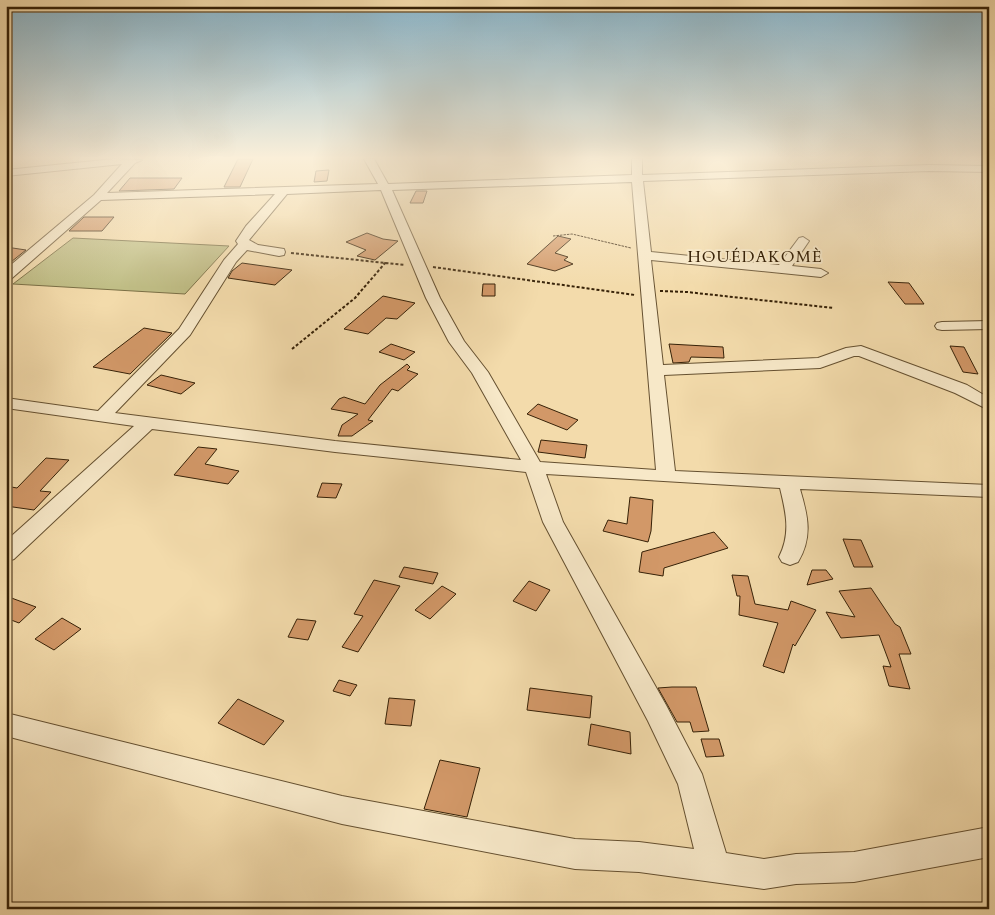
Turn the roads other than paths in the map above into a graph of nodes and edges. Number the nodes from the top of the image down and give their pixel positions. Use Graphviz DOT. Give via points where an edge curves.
graph roads {
  1 [pos="93,202"];
  2 [pos="274,202"];
  3 [pos="392,202"];
  4 [pos="639,202"];
  5 [pos="802,241"];
  6 [pos="244,245"];
  7 [pos="280,252"];
  8 [pos="645,255"];
  9 [pos="783,269"];
  10 [pos="821,273"];
  11 [pos="6,276"];
  12 [pos="989,325"];
  13 [pos="942,326"];
  14 [pos="657,370"];
  15 [pos="6,403"];
  16 [pos="989,405"];
  17 [pos="101,416"];
  18 [pos="149,422"];
  19 [pos="534,467"];
  20 [pos="666,476"];
  21 [pos="788,482"];
  22 [pos="989,491"];
  23 [pos="6,554"];
  24 [pos="790,557"];
  25 [pos="6,724"];
  26 [pos="989,842"];
  27 [pos="714,867"];
  1 -- 11 [label="street"];
  2 -- 6 [label="street" via="250,229 242,242"];
  3 -- 19 [label="street" via="457,342 480,372"];
  4 -- 8 [label="street"];
  5 -- 9 [label="street"];
  6 -- 7 [label="street"];
  6 -- 17 [label="street" via="185,332"];
  8 -- 9 [label="street"];
  8 -- 14 [label="street"];
  9 -- 10 [label="street"];
  12 -- 13 [label="street"];
  14 -- 16 [label="street" via="820,363 852,351 861,351 961,389"];
  14 -- 20 [label="street"];
  15 -- 17 [label="street"];
  17 -- 18 [label="street"];
  18 -- 19 [label="street"];
  18 -- 23 [label="street"];
  19 -- 20 [label="street"];
  19 -- 27 [label="street" via="557,529 692,783"];
  20 -- 21 [label="street"];
  21 -- 22 [label="street"];
  21 -- 24 [label="street" via="798,524 798,544"];
  25 -- 27 [label="street" via="342,810 575,854 639,857"];
  26 -- 27 [label="street" via="854,867 796,869 764,874"];
}
